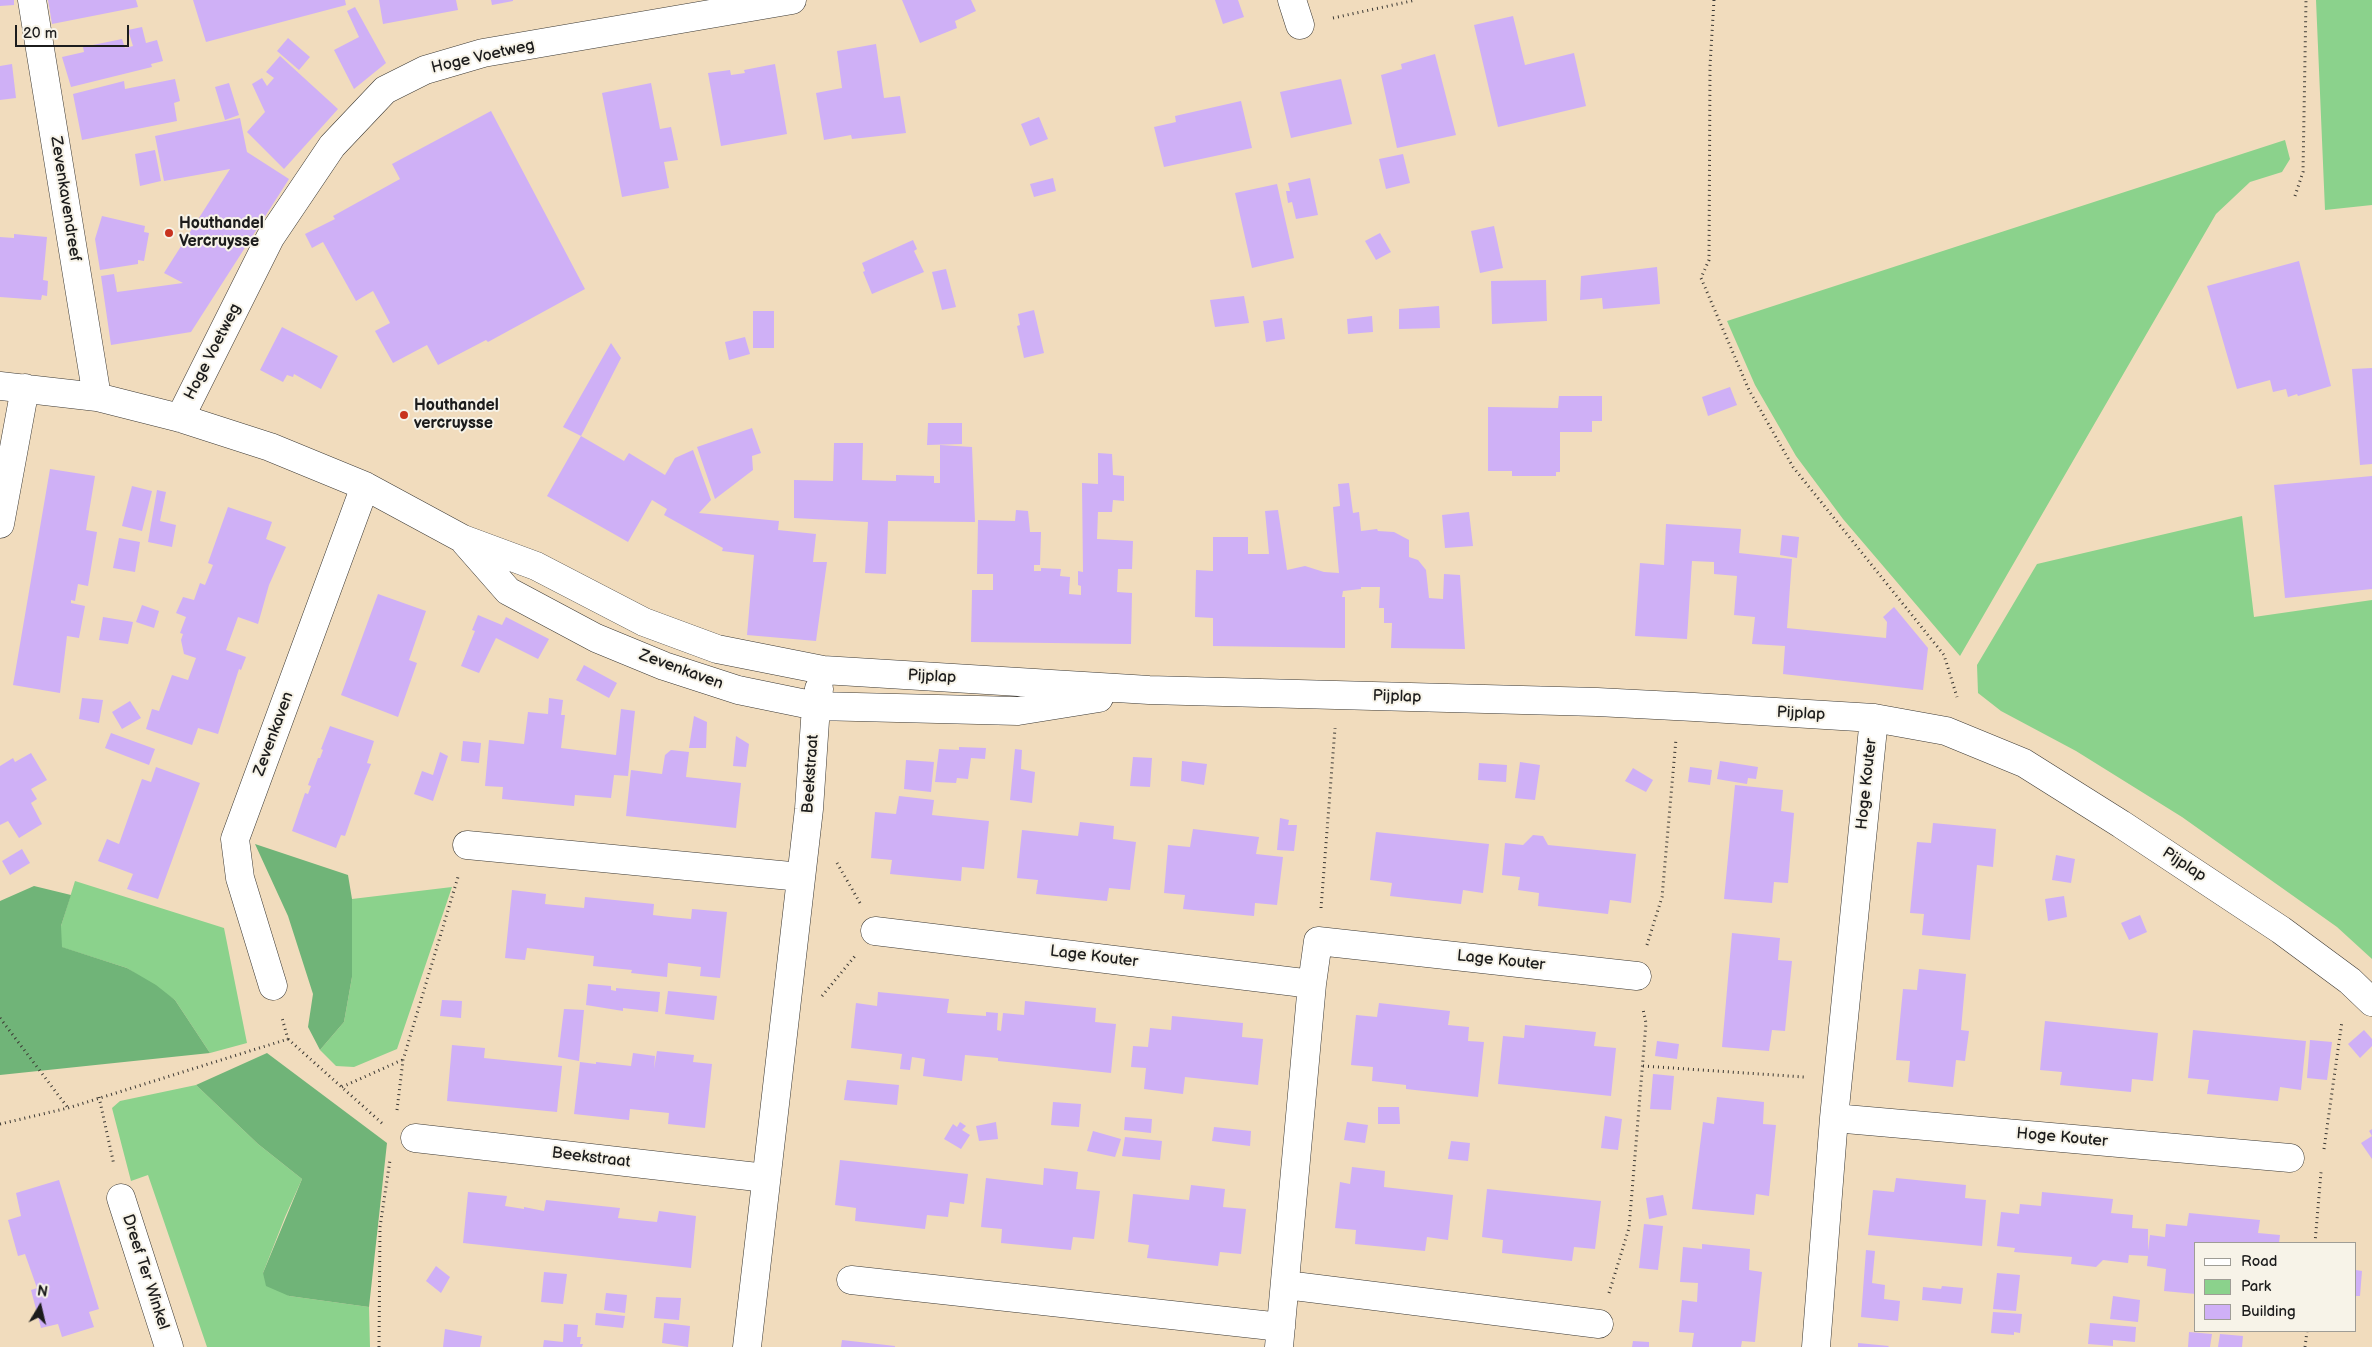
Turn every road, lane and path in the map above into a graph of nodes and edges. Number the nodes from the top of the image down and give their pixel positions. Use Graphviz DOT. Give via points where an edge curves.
graph roads {
  1 [pos="32,0"];
  2 [pos="792,0"];
  3 [pos="1416,0"];
  4 [pos="1714,0"];
  5 [pos="2306,0"];
  6 [pos="1296,12"];
  7 [pos="2295,196"];
  8 [pos="13,387"];
  9 [pos="97,398"];
  10 [pos="180,418"];
  11 [pos="365,486"];
  12 [pos="0,524"];
  13 [pos="463,539"];
  14 [pos="718,649"];
  15 [pos="823,670"];
  16 [pos="1149,690"];
  17 [pos="1338,695"];
  18 [pos="1957,697"];
  19 [pos="816,706"];
  20 [pos="1679,707"];
  21 [pos="1874,718"];
  22 [pos="467,845"];
  23 [pos="837,862"];
  24 [pos="801,877"];
  25 [pos="875,931"];
  26 [pos="1318,941"];
  27 [pos="1637,976"];
  28 [pos="2350,981"];
  29 [pos="1312,984"];
  30 [pos="273,986"];
  31 [pos="818,1001"];
  32 [pos="2372,1002"];
  33 [pos="0,1018"];
  34 [pos="288,1039"];
  35 [pos="403,1060"];
  36 [pos="1643,1066"];
  37 [pos="1838,1079"];
  38 [pos="342,1087"];
  39 [pos="99,1097"];
  40 [pos="68,1108"];
  41 [pos="397,1116"];
  42 [pos="1834,1118"];
  43 [pos="0,1124"];
  44 [pos="388,1128"];
  45 [pos="415,1138"];
  46 [pos="392,1153"];
  47 [pos="2290,1158"];
  48 [pos="2322,1159"];
  49 [pos="2321,1168"];
  50 [pos="766,1178"];
  51 [pos="120,1198"];
  52 [pos="2315,1242"];
  53 [pos="851,1280"];
  54 [pos="1286,1285"];
  55 [pos="1599,1324"];
  56 [pos="2307,1332"];
  57 [pos="1280,1337"];
  58 [pos="169,1347"];
  59 [pos="379,1347"];
  60 [pos="747,1347"];
  61 [pos="1816,1347"];
  62 [pos="2306,1347"];
  1 -- 9 [label="street, Zevenkavendreef"];
  2 -- 10 [label="street, Hoge Voetweg" via="483,53 426,70 385,90 332,146 270,238"];
  3 -- 6 [label="path"];
  4 -- 18 [label="path" via="1710,76 1709,260 1701,278 1749,390 1793,467 1944,655"];
  5 -- 7 [label="path" via="2303,172"];
  8 -- 9 [label="street, Zevenkaven"];
  8 -- 12 [label="street, Zevenkaven"];
  9 -- 10 [label="street, Zevenkaven"];
  10 -- 11 [label="street, Zevenkaven" via="270,447"];
  11 -- 13 [label="street, Zevenkaven"];
  11 -- 30 [label="street, Zevenkaven" via="235,839 240,878"];
  13 -- 14 [label="street, Zevenkaven" via="536,566 644,622"];
  13 -- 19 [label="street, Zevenkaven" via="508,590 596,638 664,666 738,690"];
  14 -- 15 [label="street, Pijplap"];
  15 -- 16 [label="street, Pijplap"];
  15 -- 19 [label="street, Beekstraat"];
  16 -- 17 [label="street, Pijplap"];
  16 -- 19 [label="street, Pijplap" via="1018,711"];
  17 -- 20 [label="street, Pijplap"];
  17 -- 26 [label="path"];
  19 -- 24 [label="street, Beekstraat"];
  20 -- 21 [label="street, Pijplap"];
  20 -- 27 [label="path" via="1662,897"];
  21 -- 28 [label="street, Pijplap" via="1946,731 2024,763 2207,880"];
  21 -- 37 [label="street, Hoge Kouter"];
  22 -- 24 [label="street"];
  22 -- 35 [label="path"];
  23 -- 25 [label="path"];
  24 -- 50 [label="street, Beekstraat"];
  25 -- 29 [label="street, Lage Kouter"];
  25 -- 31 [label="path"];
  26 -- 27 [label="street, Lage Kouter"];
  26 -- 29 [label="street"];
  27 -- 36 [label="path" via="1646,1023"];
  28 -- 32 [label="street, Pijplap"];
  28 -- 48 [label="path"];
  29 -- 54 [label="street"];
  30 -- 34 [label="path"];
  33 -- 40 [label="path"];
  34 -- 38 [label="path"];
  34 -- 39 [label="path"];
  35 -- 38 [label="path"];
  35 -- 41 [label="path"];
  36 -- 37 [label="path"];
  36 -- 55 [label="path" via="1630,1228"];
  37 -- 42 [label="street, Hoge Kouter"];
  38 -- 44 [label="path"];
  39 -- 40 [label="path"];
  39 -- 51 [label="path"];
  40 -- 43 [label="path"];
  42 -- 47 [label="street, Hoge Kouter"];
  42 -- 61 [label="street, Hoge Kouter"];
  45 -- 50 [label="street, Beekstraat"];
  46 -- 59 [label="path" via="380,1227"];
  49 -- 52 [label="path"];
  50 -- 60 [label="street, Beekstraat"];
  51 -- 58 [label="street, Dreef Ter Winkel"];
  53 -- 57 [label="street"];
  54 -- 55 [label="street"];
  54 -- 57 [label="street"];
  56 -- 62 [label="path"];
}
